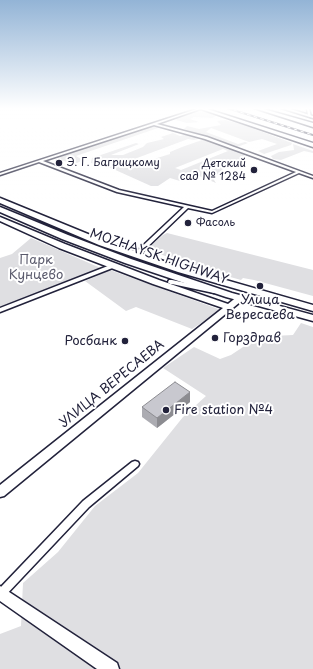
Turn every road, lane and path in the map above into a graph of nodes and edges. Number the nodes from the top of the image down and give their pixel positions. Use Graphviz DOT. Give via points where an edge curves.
graph roads {
  1 [pos="108,139"];
  2 [pos="209,139"];
  3 [pos="296,139"];
  4 [pos="313,145"];
  5 [pos="39,162"];
  6 [pos="299,172"];
  7 [pos="0,174"];
  8 [pos="313,177"];
  9 [pos="0,200"];
  10 [pos="186,207"];
  11 [pos="0,209"];
  12 [pos="0,218"];
  13 [pos="136,255"];
  14 [pos="113,266"];
  15 [pos="124,270"];
  16 [pos="229,295"];
  17 [pos="272,297"];
  18 [pos="241,298"];
  19 [pos="313,301"];
  20 [pos="229,307"];
  21 [pos="313,308"];
  22 [pos="0,310"];
  23 [pos="313,318"];
  24 [pos="135,464"];
  25 [pos="0,492"];
  26 [pos="0,594"];
  27 [pos="111,669"];
  1 -- 5 [label="street"];
  2 -- 6 [label="street"];
  3 -- 4 [label="street"];
  5 -- 7 [label="street"];
  5 -- 10 [label="street" via="118,191"];
  6 -- 8 [label="street"];
  6 -- 10 [label="street" via="212,212"];
  9 -- 13 [label="main road, MOZHAYSK HIGHWAY"];
  10 -- 13 [label="street"];
  11 -- 16 [label="main road, MOZHAYSK HIGHWAY" via="96,249"];
  12 -- 14 [label="street"];
  13 -- 17 [label="main road, MOZHAYSK HIGHWAY"];
  14 -- 15 [label="street"];
  14 -- 22 [label="street"];
  15 -- 16 [label="street"];
  15 -- 20 [label="street"];
  16 -- 18 [label="main road, MOZHAYSK HIGHWAY"];
  17 -- 19 [label="main road"];
  17 -- 21 [label="main road, MOZHAYSK HIGHWAY"];
  18 -- 20 [label="street, УЛИЦА ВЕРЕСАЕВА"];
  18 -- 23 [label="main road, MOZHAYSK HIGHWAY"];
  20 -- 25 [label="street, УЛИЦА ВЕРЕСАЕВА"];
  24 -- 26 [label="street" via="86,504"];
  26 -- 27 [label="street"];
}
